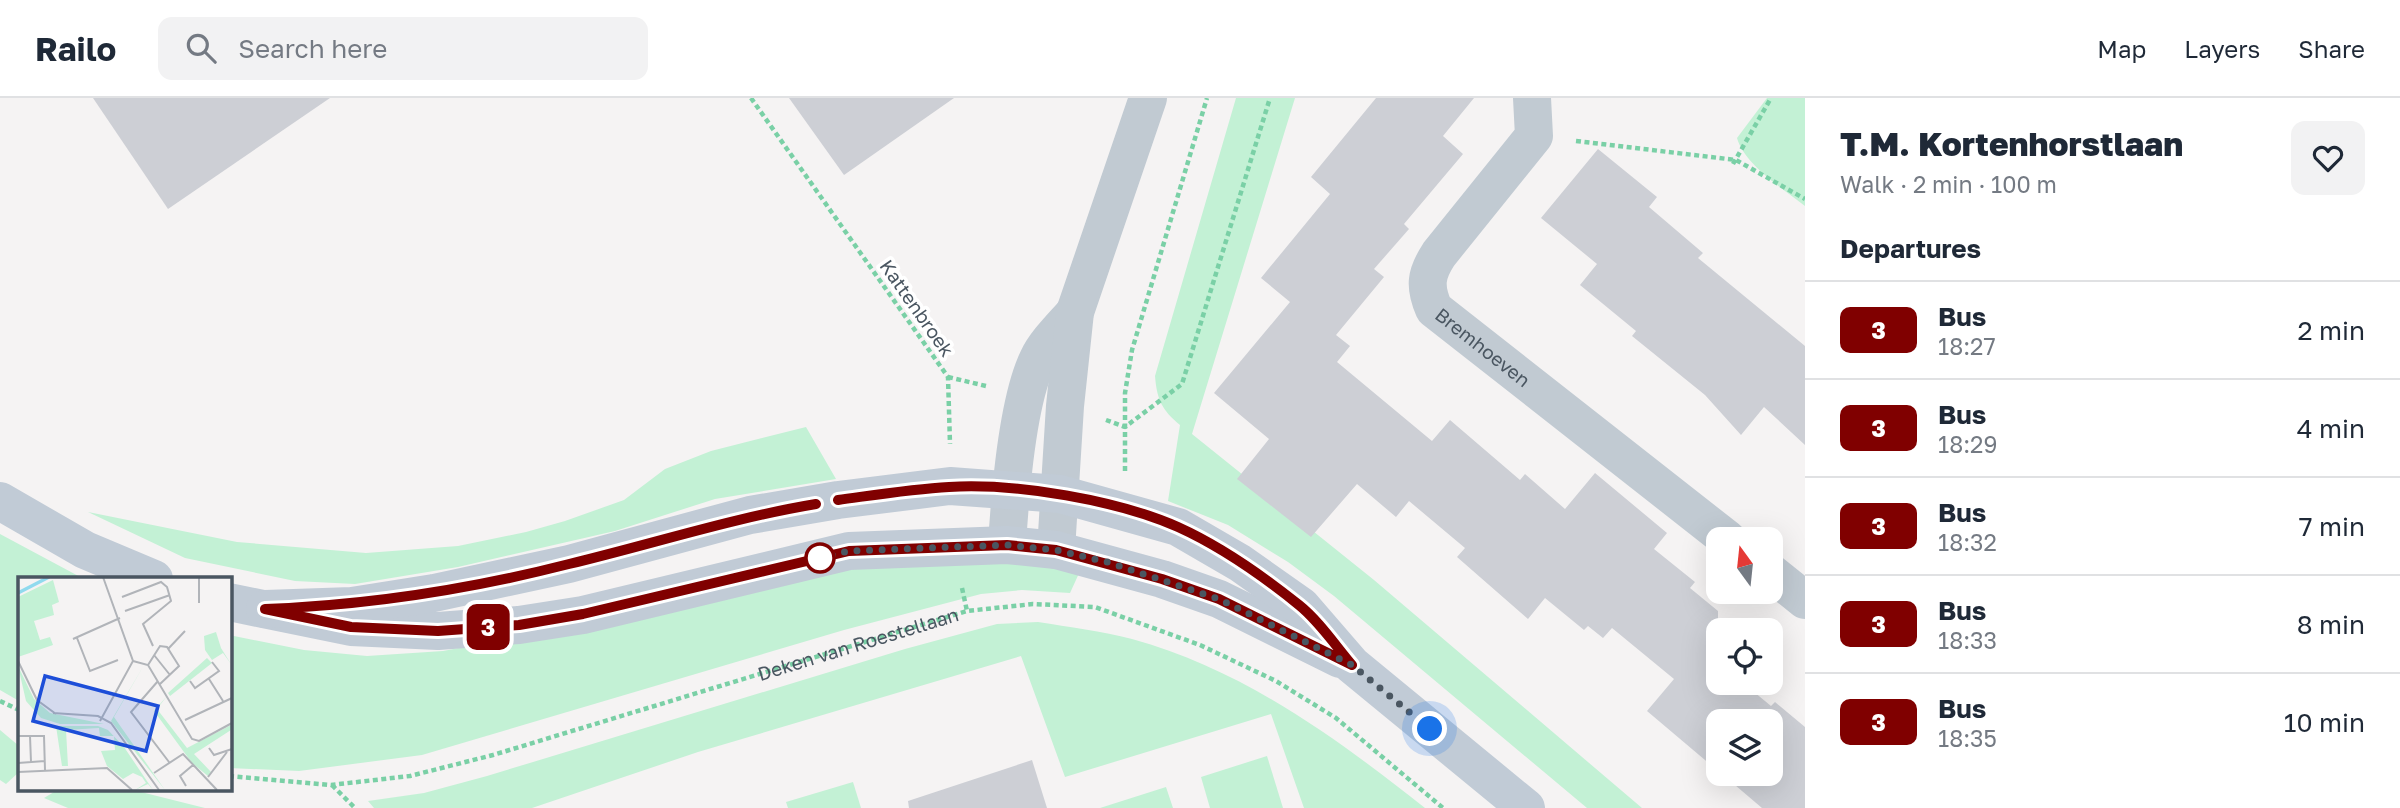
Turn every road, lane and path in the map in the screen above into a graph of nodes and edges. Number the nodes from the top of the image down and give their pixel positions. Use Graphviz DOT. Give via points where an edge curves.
graph roads {
  1 [pos="751,98"];
  2 [pos="1147,98"];
  3 [pos="1207,98"];
  4 [pos="1270,98"];
  5 [pos="1532,98"];
  6 [pos="1771,98"];
  7 [pos="1534,136"];
  8 [pos="1735,162"];
  9 [pos="1805,199"];
  10 [pos="1074,312"];
  11 [pos="1125,427"];
  12 [pos="950,486"];
  13 [pos="1011,488"];
  14 [pos="1060,494"];
  15 [pos="0,501"];
  16 [pos="1119,509"];
  17 [pos="1712,527"];
  18 [pos="954,545"];
  19 [pos="1007,545"];
  20 [pos="1056,550"];
  21 [pos="1107,562"];
  22 [pos="149,577"];
  23 [pos="1783,583"];
  24 [pos="1805,600"];
  25 [pos="247,606"];
  26 [pos="1095,607"];
  27 [pos="967,611"];
  28 [pos="1352,665"];
  29 [pos="0,701"];
  30 [pos="18,710"];
  31 [pos="231,776"];
  32 [pos="331,785"];
  33 [pos="355,808"];
  34 [pos="1443,808"];
  35 [pos="1526,808"];
  1 -- 12 [label="path, Kattenbroek" via="948,377"];
  2 -- 10 [label="street"];
  3 -- 11 [label="path" via="1132,350"];
  4 -- 11 [label="path" via="1182,384"];
  5 -- 7 [label="street"];
  6 -- 8 [label="path"];
  7 -- 8 [label="path"];
  7 -- 17 [label="street, Bremhoeven" via="1428,272 1426,290 1434,309"];
  8 -- 9 [label="path"];
  10 -- 13 [label="street" via="1038,358"];
  10 -- 14 [label="street"];
  11 -- 16 [label="path" via="1125,482"];
  12 -- 13 [label="main road"];
  12 -- 25 [label="main road" via="750,515 569,564 434,593 352,606"];
  13 -- 14 [label="main road"];
  13 -- 19 [label="street"];
  14 -- 16 [label="main road"];
  14 -- 20 [label="street"];
  15 -- 22 [label="main road" via="85,550"];
  16 -- 28 [label="main road" via="1178,527 1240,563 1301,606"];
  18 -- 19 [label="main road"];
  18 -- 25 [label="main road" via="849,551 519,625 438,631 351,627"];
  18 -- 27 [label="path"];
  19 -- 20 [label="main road"];
  20 -- 21 [label="main road"];
  21 -- 26 [label="path"];
  21 -- 28 [label="main road" via="1219,599"];
  23 -- 24 [label="street"];
  26 -- 27 [label="path, Deken van Roestellaan" via="1033,604"];
  26 -- 34 [label="path, Deken van Roestellaan" via="1200,645 1276,681 1336,718"];
  27 -- 32 [label="path, Deken van Roestellaan" via="493,755 410,776"];
  28 -- 35 [label="main road"];
  29 -- 30 [label="path"];
  31 -- 32 [label="path, Deken van Roestellaan"];
  32 -- 33 [label="path"];
}
